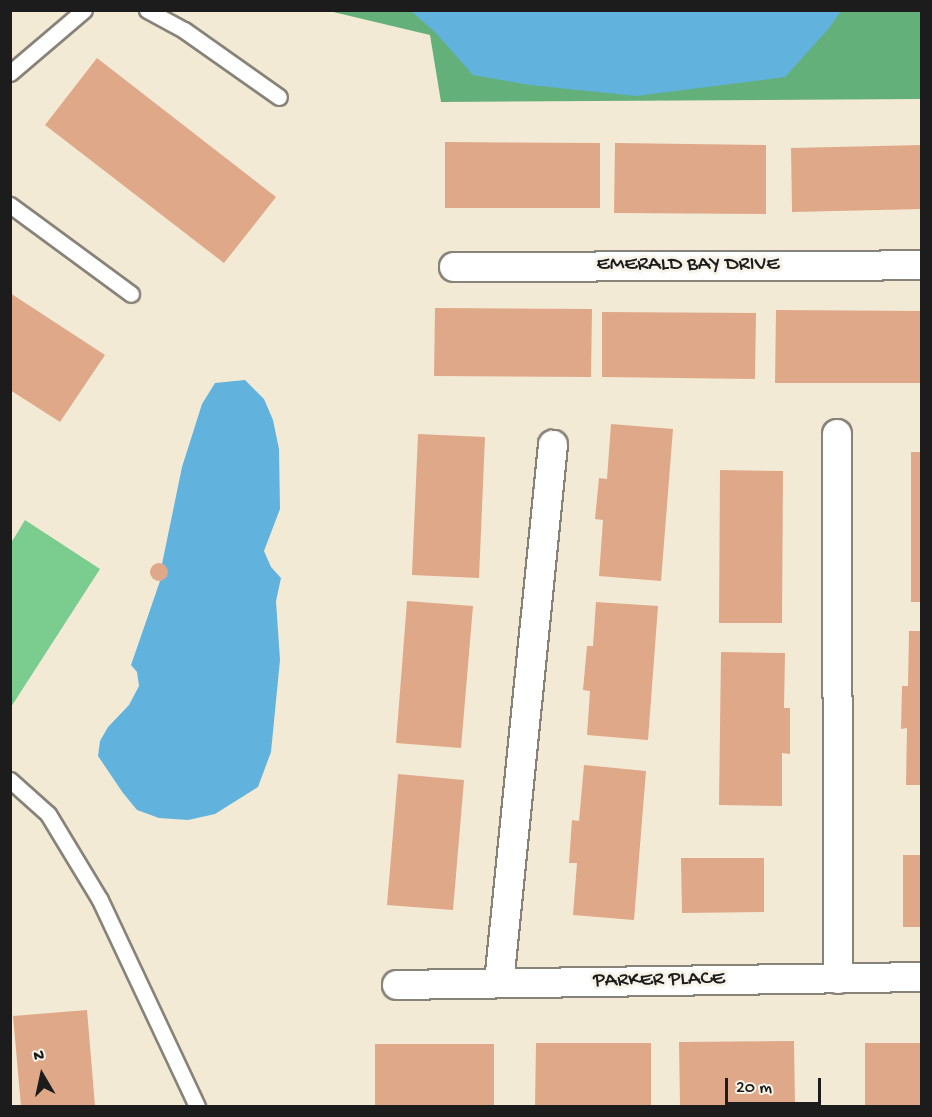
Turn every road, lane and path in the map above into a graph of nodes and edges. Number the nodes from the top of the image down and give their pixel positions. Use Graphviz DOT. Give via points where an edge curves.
graph roads {
  1 [pos="84,10"];
  2 [pos="147,10"];
  3 [pos="10,73"];
  4 [pos="279,97"];
  5 [pos="10,205"];
  6 [pos="921,265"];
  7 [pos="454,267"];
  8 [pos="131,294"];
  9 [pos="837,434"];
  10 [pos="553,445"];
  11 [pos="10,780"];
  12 [pos="921,977"];
  13 [pos="838,979"];
  14 [pos="499,983"];
  15 [pos="398,985"];
  16 [pos="197,1107"];
  1 -- 3 [label="lane"];
  2 -- 4 [label="lane" via="184,30"];
  5 -- 8 [label="lane"];
  6 -- 7 [label="street, EMERALD BAY DRIVE"];
  9 -- 13 [label="street"];
  10 -- 14 [label="street"];
  11 -- 16 [label="lane" via="48,814 100,900"];
  12 -- 13 [label="street, PARKER PLACE"];
  13 -- 14 [label="street, PARKER PLACE"];
  14 -- 15 [label="street, PARKER PLACE"];
}
